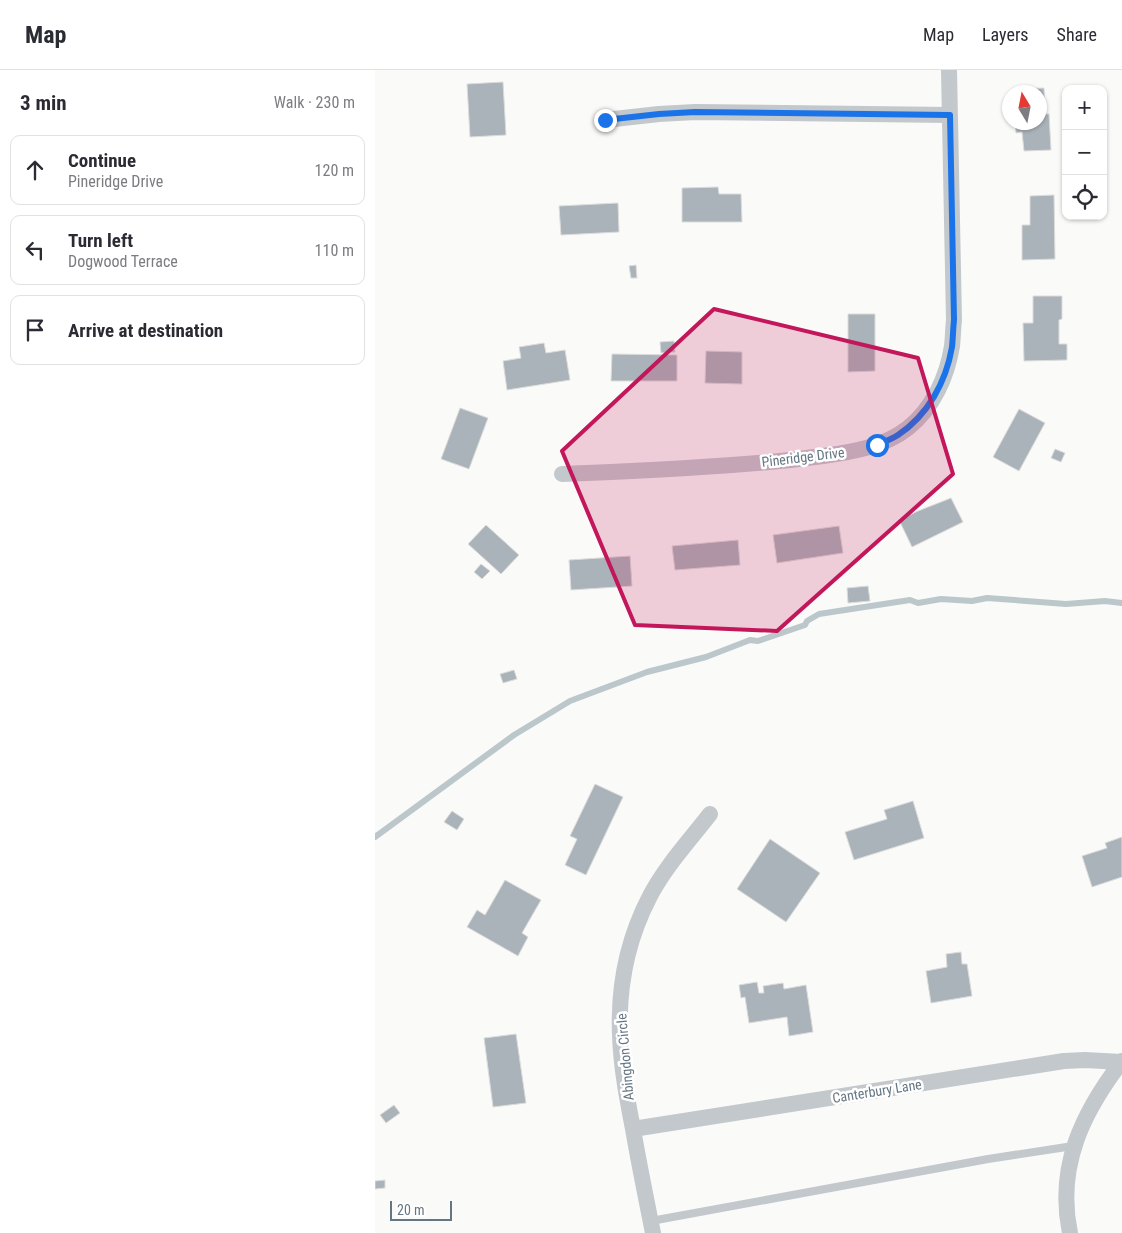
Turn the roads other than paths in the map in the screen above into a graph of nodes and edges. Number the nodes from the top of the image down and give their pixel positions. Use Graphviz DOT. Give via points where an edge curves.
graph roads {
  1 [pos="949,70"];
  2 [pos="950,115"];
  3 [pos="605,120"];
  4 [pos="562,474"];
  5 [pos="710,814"];
  6 [pos="1122,1061"];
  7 [pos="633,1129"];
  8 [pos="1073,1146"];
  9 [pos="652,1227"];
  10 [pos="1070,1233"];
  1 -- 2 [label="street, Pineridge Drive"];
  2 -- 3 [label="street" via="695,112"];
  2 -- 4 [label="street, Pineridge Drive" via="952,346 946,373 936,394 909,427 877,445 795,460"];
  5 -- 7 [label="street, Abingdon Circle" via="649,897 627,956 620,998 620,1036"];
  6 -- 7 [label="street, Canterbury Lane" via="1064,1062"];
  6 -- 8 [label="street" via="1092,1104"];
  7 -- 9 [label="street, Abingdon Circle"];
  8 -- 9 [label="lane" via="988,1159"];
  8 -- 10 [label="street" via="1067,1170"];
}
